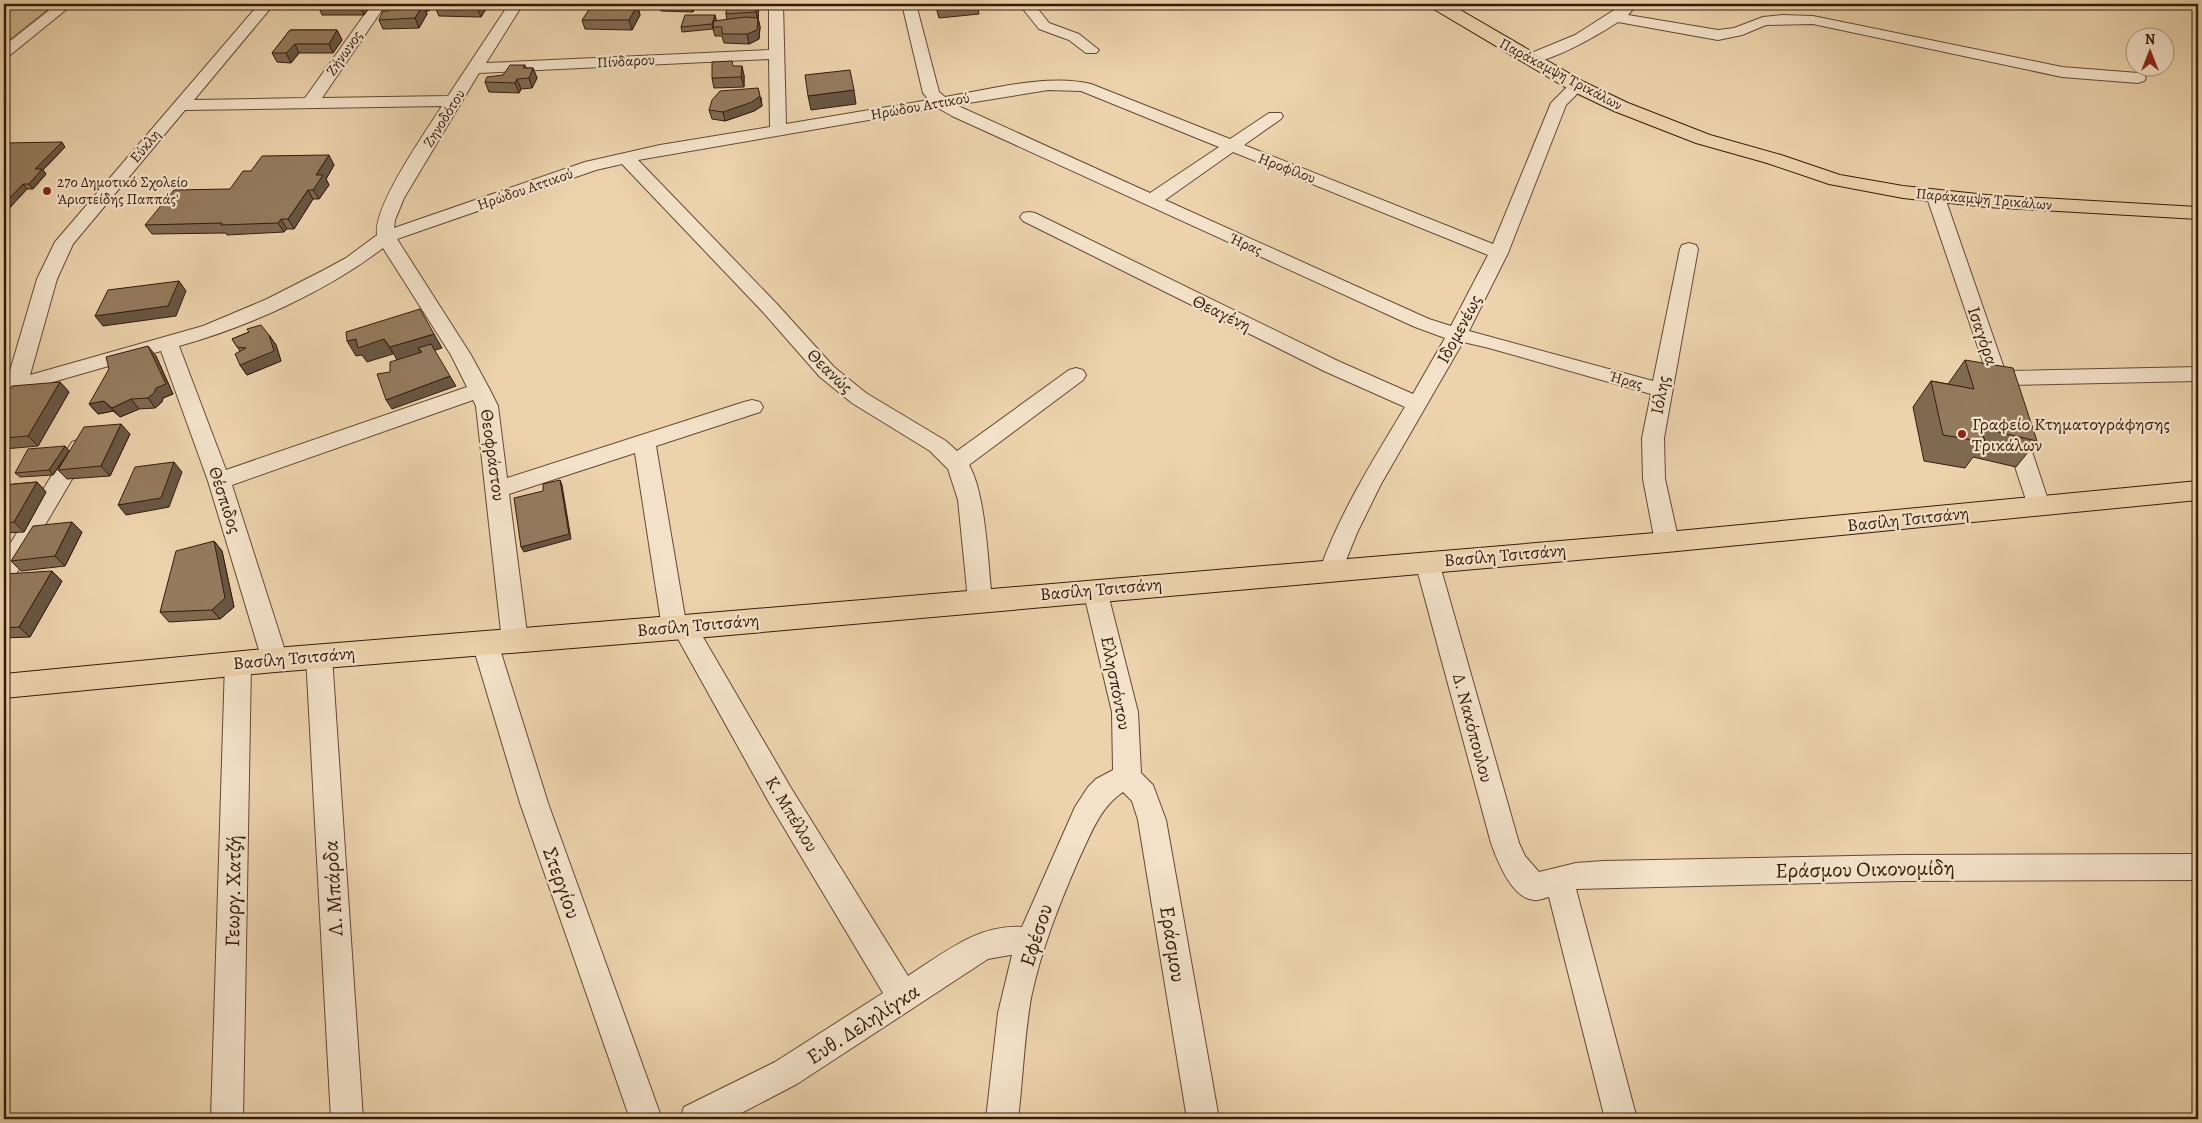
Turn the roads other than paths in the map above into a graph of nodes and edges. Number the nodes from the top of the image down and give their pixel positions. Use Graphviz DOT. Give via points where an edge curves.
graph roads {
  1 [pos="66,4"];
  2 [pos="267,4"];
  3 [pos="379,4"];
  4 [pos="516,4"];
  5 [pos="776,4"];
  6 [pos="909,4"];
  7 [pos="1026,4"];
  8 [pos="1438,4"];
  9 [pos="1633,4"];
  10 [pos="1615,17"];
  11 [pos="1091,50"];
  12 [pos="4,53"];
  13 [pos="776,54"];
  14 [pos="1529,59"];
  15 [pos="475,68"];
  16 [pos="2124,77"];
  17 [pos="1075,85"];
  18 [pos="1577,86"];
  19 [pos="453,101"];
  20 [pos="310,103"];
  21 [pos="941,103"];
  22 [pos="180,105"];
  23 [pos="1275,116"];
  24 [pos="778,130"];
  25 [pos="1231,146"];
  26 [pos="625,157"];
  27 [pos="1774,159"];
  28 [pos="1935,195"];
  29 [pos="2198,196"];
  30 [pos="1151,201"];
  31 [pos="2154,210"];
  32 [pos="2198,213"];
  33 [pos="1029,217"];
  34 [pos="2198,222"];
  35 [pos="386,237"];
  36 [pos="1689,249"];
  37 [pos="1499,253"];
  38 [pos="1458,335"];
  39 [pos="168,343"];
  40 [pos="2198,374"];
  41 [pos="1076,375"];
  42 [pos="1997,378"];
  43 [pos="10,388"];
  44 [pos="480,390"];
  45 [pos="1661,390"];
  46 [pos="1417,404"];
  47 [pos="752,406"];
  48 [pos="90,430"];
  49 [pos="644,442"];
  50 [pos="956,463"];
  51 [pos="219,481"];
  52 [pos="498,489"];
  53 [pos="2198,490"];
  54 [pos="2039,506"];
  55 [pos="1667,542"];
  56 [pos="1427,562"];
  57 [pos="1332,570"];
  58 [pos="4,574"];
  59 [pos="1096,590"];
  60 [pos="980,600"];
  61 [pos="679,627"];
  62 [pos="515,640"];
  63 [pos="485,643"];
  64 [pos="319,656"];
  65 [pos="275,660"];
  66 [pos="238,663"];
  67 [pos="4,686"];
  68 [pos="1127,777"];
  69 [pos="2198,867"];
  70 [pos="1547,883"];
  71 [pos="1032,942"];
  72 [pos="904,998"];
  73 [pos="227,1119"];
  74 [pos="347,1119"];
  75 [pos="646,1119"];
  76 [pos="696,1119"];
  77 [pos="1002,1119"];
  78 [pos="1203,1119"];
  79 [pos="1621,1119"];
  1 -- 12 [label="street"];
  2 -- 22 [label="street, Εύκλη"];
  3 -- 20 [label="street, Ζήνωνος"];
  4 -- 15 [label="street, Ζηνοδότου"];
  5 -- 13 [label="street"];
  6 -- 21 [label="street, Ήρας" via="929,88"];
  7 -- 11 [label="street" via="1044,26 1074,37"];
  8 -- 14 [label="main road, Παράκαμψη Τρικάλων"];
  9 -- 10 [label="street"];
  10 -- 14 [label="street" via="1568,46"];
  10 -- 16 [label="street" via="1718,35 1737,32 1763,21 1813,20 2042,68"];
  13 -- 15 [label="street, Πίνδαρου"];
  13 -- 24 [label="street"];
  14 -- 18 [label="main road, Παράκαμψη Τρικάλων"];
  15 -- 19 [label="street, Ζηνοδότου"];
  17 -- 21 [label="street, Ηρώδου Αττικού" via="1041,86"];
  17 -- 25 [label="street, Ηροφίλου"];
  18 -- 27 [label="main road, Παράκαμψη Τρικάλων" via="1661,124"];
  18 -- 37 [label="street, Ιδομενέως" via="1564,97 1553,116"];
  19 -- 20 [label="street"];
  19 -- 35 [label="street, Ζηνοδότου" via="395,198 386,220"];
  20 -- 22 [label="street"];
  21 -- 24 [label="street, Ηρώδου Αττικού"];
  21 -- 30 [label="street, Ήρας"];
  22 -- 43 [label="street, Εύκλη" via="64,242 47,279"];
  23 -- 25 [label="street"];
  24 -- 26 [label="street, Ηρώδου Αττικού"];
  25 -- 30 [label="street"];
  25 -- 37 [label="street, Ηροφίλου"];
  26 -- 35 [label="street, Ηρώδου Αττικού" via="557,177"];
  26 -- 50 [label="street, Θεανώς" via="827,372 859,398 938,446"];
  27 -- 28 [label="main road, Παράκαμψη Τρικάλων" via="1836,180"];
  27 -- 29 [label="main road, Παράκαμψη Τρικάλων" via="1946,182"];
  28 -- 31 [label="main road, Παράκαμψη Τρικάλων"];
  28 -- 42 [label="street, Ισαγόρα"];
  30 -- 38 [label="street, Ήρας" via="1396,312"];
  31 -- 32 [label="main road, Παράκαμψη Τρικάλων"];
  31 -- 34 [label="main road"];
  33 -- 46 [label="street, Θεαγένη" via="1331,366"];
  35 -- 39 [label="street, Ηρώδου Αττικού" via="353,262 274,303 210,330"];
  35 -- 44 [label="street, Θεοφράστου"];
  36 -- 45 [label="street, Ιόλης"];
  37 -- 38 [label="street, Ιδομενέως"];
  38 -- 45 [label="street, Ήρας"];
  38 -- 46 [label="street, Ιδομενέως"];
  39 -- 43 [label="street, Ηρώδου Αττικού"];
  39 -- 51 [label="street, Θέσπιδος"];
  40 -- 42 [label="street"];
  41 -- 50 [label="street"];
  42 -- 54 [label="street, Ισαγόρα"];
  44 -- 51 [label="street"];
  44 -- 52 [label="street, Θεοφράστου" via="489,416"];
  45 -- 55 [label="street, Ιόλης" via="1653,438 1653,468"];
  46 -- 57 [label="street, Ιδομενέως" via="1370,483 1345,533"];
  47 -- 49 [label="street"];
  48 -- 58 [label="street"];
  49 -- 52 [label="street"];
  49 -- 61 [label="street, Κ. Μπέλλου"];
  50 -- 60 [label="street, Θεανώς" via="969,500"];
  51 -- 65 [label="street, Θέσπιδος"];
  52 -- 62 [label="street, Θεοφράστου"];
  53 -- 54 [label="main road, Βασίλη Τσιτσάνη"];
  54 -- 55 [label="main road, Βασίλη Τσιτσάνη"];
  55 -- 56 [label="main road, Βασίλη Τσιτσάνη"];
  56 -- 57 [label="main road, Βασίλη Τσιτσάνη"];
  56 -- 70 [label="street, Δ. Νακόπουλου" via="1505,843 1514,864"];
  57 -- 59 [label="main road, Βασίλη Τσιτσάνη"];
  59 -- 60 [label="main road, Βασίλη Τσιτσάνη"];
  59 -- 68 [label="street, Ελλησπόντου" via="1125,712"];
  60 -- 61 [label="main road, Βασίλη Τσιτσάνη"];
  61 -- 62 [label="main road, Βασίλη Τσιτσάνη"];
  61 -- 72 [label="street, Κ. Μπέλλου"];
  62 -- 63 [label="main road, Βασίλη Τσιτσάνη"];
  63 -- 64 [label="main road, Βασίλη Τσιτσάνη"];
  63 -- 75 [label="street, Στεργίου" via="534,803"];
  64 -- 65 [label="main road, Βασίλη Τσιτσάνη"];
  64 -- 74 [label="street, Λ. Μπάρδα"];
  65 -- 66 [label="main road, Βασίλη Τσιτσάνη"];
  66 -- 67 [label="main road, Βασίλη Τσιτσάνη"];
  66 -- 73 [label="street, Γεωργ. Χατζή"];
  68 -- 71 [label="street, Εφέσου" via="1106,787 1088,812 1044,905"];
  68 -- 78 [label="street, Εράσμου" via="1143,794 1152,820"];
  69 -- 70 [label="street, Εράσμου Οικονομίδη" via="1603,874"];
  70 -- 79 [label="street, Δ. Νακόπουλου"];
  71 -- 72 [label="street, Ευθ. Δεληλίγκα" via="1006,939 988,943"];
  71 -- 77 [label="street, Εφέσου" via="1016,998"];
  72 -- 76 [label="street, Ευθ. Δεληλίγκα" via="786,1072"];
}
